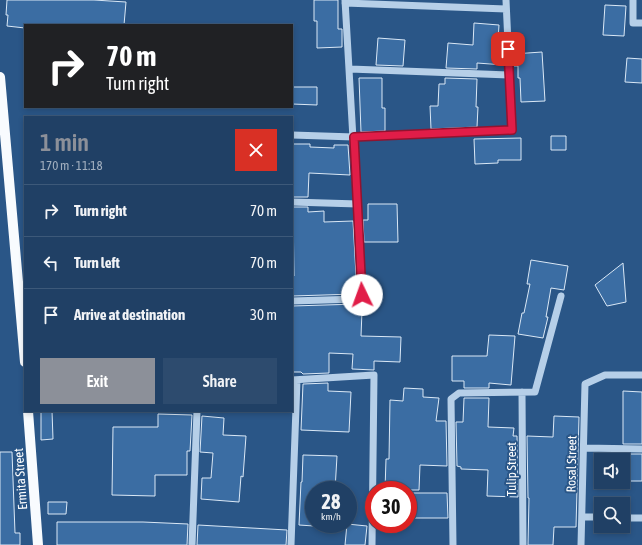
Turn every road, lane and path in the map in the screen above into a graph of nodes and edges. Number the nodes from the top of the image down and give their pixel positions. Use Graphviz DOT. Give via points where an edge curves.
graph roads {
  1 [pos="506,0"];
  2 [pos="633,0"];
  3 [pos="345,2"];
  4 [pos="506,9"];
  5 [pos="642,23"];
  6 [pos="350,69"];
  7 [pos="510,76"];
  8 [pos="0,77"];
  9 [pos="293,135"];
  10 [pos="354,137"];
  11 [pos="293,202"];
  12 [pos="358,204"];
  13 [pos="560,296"];
  14 [pos="293,301"];
  15 [pos="24,351"];
  16 [pos="642,375"];
  17 [pos="295,380"];
  18 [pos="522,392"];
  19 [pos="28,412"];
  20 [pos="197,412"];
  21 [pos="584,448"];
  22 [pos="642,449"];
  23 [pos="582,517"];
  24 [pos="594,517"];
  25 [pos="630,518"];
  26 [pos="642,518"];
  27 [pos="38,545"];
  28 [pos="192,545"];
  29 [pos="291,545"];
  30 [pos="372,545"];
  31 [pos="453,545"];
  32 [pos="523,545"];
  33 [pos="581,545"];
  1 -- 4 [label="street"];
  2 -- 5 [label="street" via="633,23"];
  3 -- 4 [label="street"];
  3 -- 6 [label="street"];
  4 -- 7 [label="street"];
  6 -- 7 [label="street"];
  6 -- 10 [label="street"];
  7 -- 10 [label="street" via="512,130"];
  8 -- 15 [label="main road"];
  9 -- 10 [label="street"];
  10 -- 12 [label="street"];
  11 -- 12 [label="street"];
  12 -- 14 [label="street" via="362,295 358,299"];
  13 -- 18 [label="street" via="534,392"];
  16 -- 21 [label="street, Rosal Street" via="605,375 585,384"];
  17 -- 29 [label="street"];
  17 -- 30 [label="street" via="374,375"];
  18 -- 31 [label="street" via="459,393 451,398"];
  18 -- 32 [label="street, Tulip Street"];
  19 -- 27 [label="main road, Ermita Street"];
  20 -- 28 [label="street"];
  21 -- 22 [label="street"];
  21 -- 23 [label="street, Rosal Street"];
  23 -- 24 [label="street"];
  23 -- 33 [label="street, Rosal Street"];
  25 -- 26 [label="street"];
}
